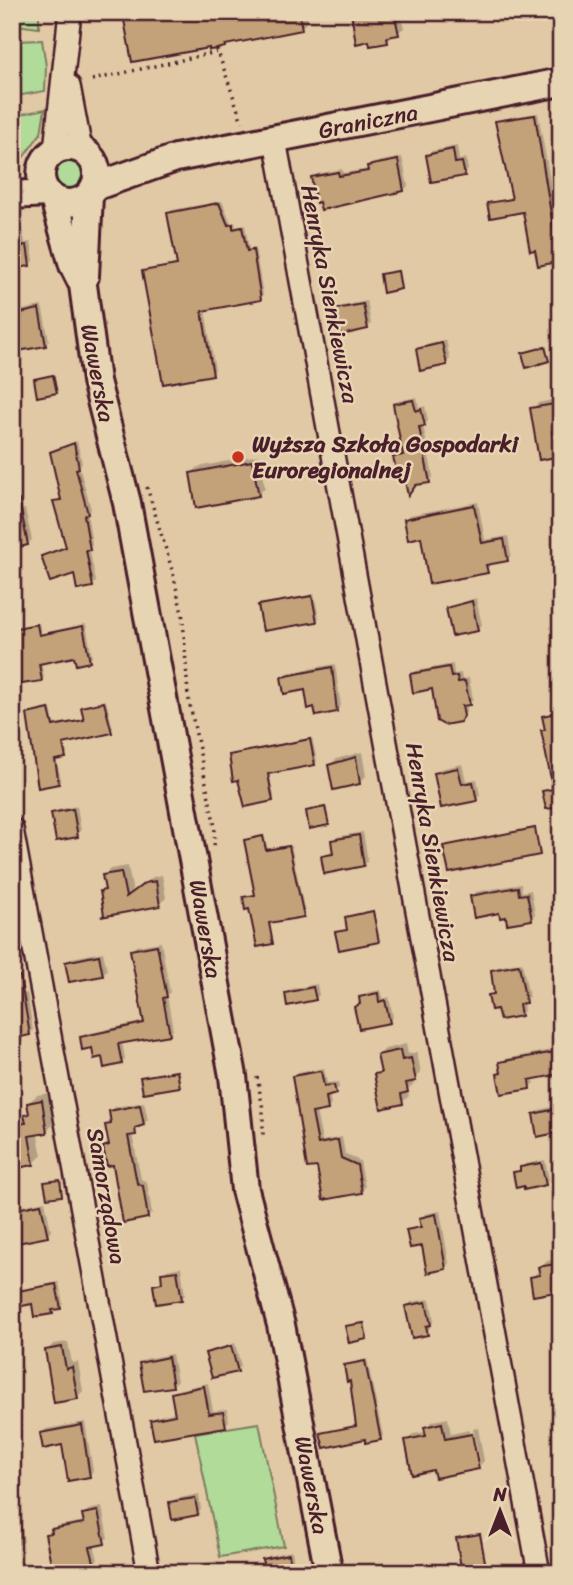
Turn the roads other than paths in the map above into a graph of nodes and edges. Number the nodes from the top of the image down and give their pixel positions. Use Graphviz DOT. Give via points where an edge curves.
graph roads {
  1 [pos="70,12"];
  2 [pos="561,82"];
  3 [pos="275,140"];
  4 [pos="176,158"];
  5 [pos="62,170"];
  6 [pos="12,180"];
  7 [pos="92,191"];
  8 [pos="12,195"];
  9 [pos="83,285"];
  10 [pos="12,830"];
  11 [pos="149,1573"];
  12 [pos="329,1573"];
  13 [pos="539,1573"];
  1 -- 5 [label="street, Wawerska"];
  2 -- 3 [label="street, Graniczna"];
  3 -- 4 [label="street, Graniczna"];
  3 -- 13 [label="street, Henryka Sienkiewicza"];
  4 -- 5 [label="street, Graniczna"];
  4 -- 7 [label="street, Graniczna"];
  5 -- 6 [label="street, Graniczna"];
  5 -- 7 [label="street, Wawerska" via="97,177"];
  5 -- 7 [label="street, Graniczna" via="72,203"];
  5 -- 8 [label="street, Graniczna"];
  5 -- 9 [label="street, Wawerska"];
  7 -- 9 [label="street, Wawerska"];
  9 -- 12 [label="street, Wawerska" via="96,381 129,517 233,1076 245,1190 281,1325"];
  10 -- 11 [label="street, Samorządowa"];
}
